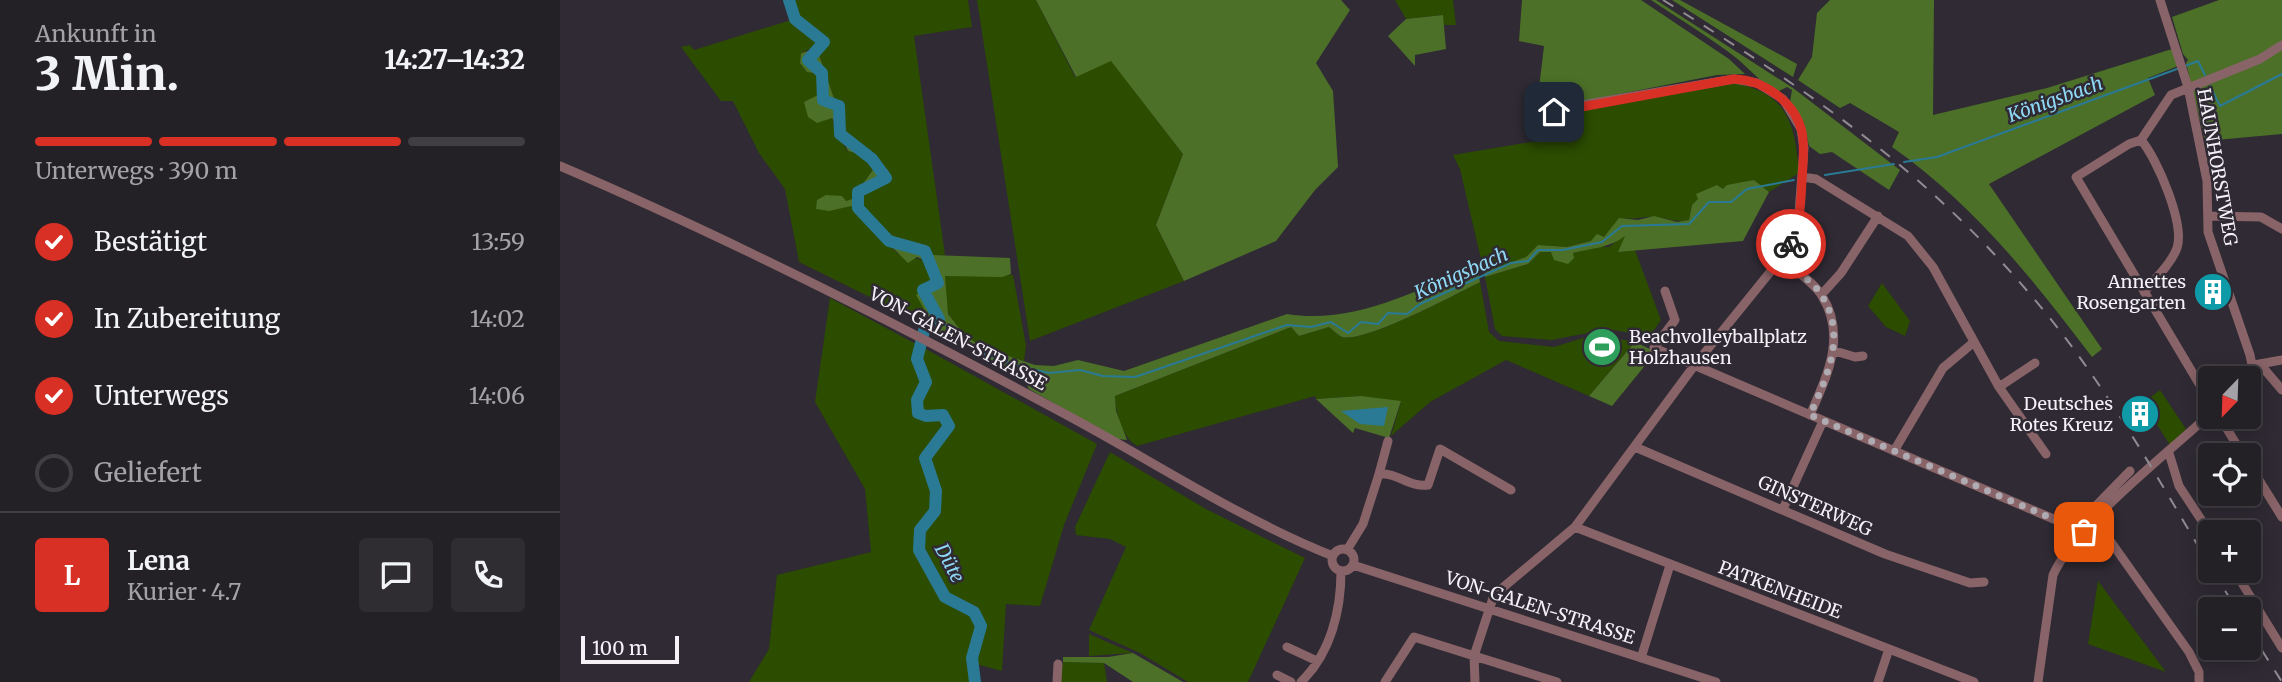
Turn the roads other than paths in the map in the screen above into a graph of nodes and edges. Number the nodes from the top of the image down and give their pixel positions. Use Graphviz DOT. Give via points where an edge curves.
graph roads {
  1 [pos="2160,0"];
  2 [pos="2282,46"];
  3 [pos="2188,87"];
  4 [pos="1535,113"];
  5 [pos="2141,141"];
  6 [pos="560,166"];
  7 [pos="1802,177"];
  8 [pos="1878,216"];
  9 [pos="2208,216"];
  10 [pos="2282,229"];
  11 [pos="1782,259"];
  12 [pos="1665,291"];
  13 [pos="2144,292"];
  14 [pos="1822,294"];
  15 [pos="1974,342"];
  16 [pos="1835,351"];
  17 [pos="1863,356"];
  18 [pos="2282,360"];
  19 [pos="2035,363"];
  20 [pos="2252,365"];
  21 [pos="1694,366"];
  22 [pos="2198,382"];
  23 [pos="1999,387"];
  24 [pos="2282,390"];
  25 [pos="1810,415"];
  26 [pos="1823,421"];
  27 [pos="2198,425"];
  28 [pos="1388,441"];
  29 [pos="1635,447"];
  30 [pos="1894,451"];
  31 [pos="2169,453"];
  32 [pos="2046,454"];
  33 [pos="2130,471"];
  34 [pos="1379,474"];
  35 [pos="2261,483"];
  36 [pos="1510,490"];
  37 [pos="1783,509"];
  38 [pos="2282,517"];
  39 [pos="2201,520"];
  40 [pos="2094,522"];
  41 [pos="1575,527"];
  42 [pos="2084,532"];
  43 [pos="1346,550"];
  44 [pos="1333,556"];
  45 [pos="1353,565"];
  46 [pos="1671,565"];
  47 [pos="1341,571"];
  48 [pos="1984,582"];
  49 [pos="2242,583"];
  50 [pos="1489,608"];
  51 [pos="1287,647"];
  52 [pos="2282,648"];
  53 [pos="1889,649"];
  54 [pos="1474,656"];
  55 [pos="1641,657"];
  56 [pos="1317,661"];
  57 [pos="1058,664"];
  58 [pos="1277,675"];
  59 [pos="1057,682"];
  60 [pos="1292,682"];
  61 [pos="1301,682"];
  62 [pos="1385,682"];
  63 [pos="1475,682"];
  64 [pos="1557,682"];
  65 [pos="1716,682"];
  66 [pos="1878,682"];
  67 [pos="1974,682"];
  68 [pos="2040,682"];
  69 [pos="2199,682"];
  1 -- 3 [label="street, HAUNHORSTWEG"];
  2 -- 3 [label="street"];
  3 -- 5 [label="street" via="2171,95"];
  3 -- 9 [label="street, HAUNHORSTWEG" via="2207,181"];
  4 -- 7 [label="street" via="1747,79 1783,99 1793,113 1801,129"];
  5 -- 13 [label="street" via="2151,152 2179,234 2177,249"];
  5 -- 13 [label="street" via="2076,177"];
  6 -- 44 [label="street, VON-GALEN-STRASSE" via="714,233 928,340 1219,502"];
  7 -- 8 [label="street" via="1816,179"];
  7 -- 11 [label="street" via="1798,226"];
  8 -- 14 [label="street"];
  8 -- 15 [label="street" via="1908,236 1933,267"];
  9 -- 10 [label="street" via="2261,217"];
  9 -- 20 [label="street, HAUNHORSTWEG" via="2208,232"];
  11 -- 14 [label="street"];
  11 -- 21 [label="street"];
  12 -- 21 [label="street" via="1675,320 1654,348"];
  13 -- 22 [label="street"];
  14 -- 16 [label="street" via="1833,320"];
  15 -- 23 [label="street"];
  15 -- 30 [label="street" via="1943,368"];
  16 -- 17 [label="street"];
  16 -- 25 [label="street"];
  18 -- 20 [label="street"];
  19 -- 23 [label="street"];
  20 -- 24 [label="street" via="2264,370"];
  21 -- 25 [label="street"];
  21 -- 29 [label="street"];
  23 -- 32 [label="street"];
  25 -- 26 [label="street"];
  26 -- 30 [label="street"];
  26 -- 37 [label="street"];
  27 -- 31 [label="street"];
  28 -- 34 [label="street"];
  29 -- 37 [label="street, GINSTERWEG"];
  29 -- 41 [label="street"];
  30 -- 42 [label="street"];
  31 -- 39 [label="street" via="2179,486"];
  31 -- 40 [label="street"];
  33 -- 42 [label="street" via="2084,518"];
  34 -- 36 [label="street" via="1387,473 1417,487 1428,485 1440,449"];
  34 -- 43 [label="street" via="1363,524"];
  35 -- 38 [label="street"];
  37 -- 48 [label="street, GINSTERWEG" via="1934,572 1970,583"];
  40 -- 42 [label="street"];
  40 -- 69 [label="street" via="2189,652"];
  41 -- 46 [label="street, PATKENHEIDE"];
  41 -- 50 [label="street" via="1494,595"];
  42 -- 68 [label="street" via="2053,575"];
  43 -- 44 [label="street"];
  43 -- 45 [label="street"];
  44 -- 47 [label="street" via="1333,564"];
  45 -- 47 [label="street"];
  45 -- 50 [label="street, VON-GALEN-STRASSE"];
  46 -- 53 [label="street, PATKENHEIDE"];
  46 -- 55 [label="street"];
  47 -- 56 [label="street" via="1339,614"];
  49 -- 52 [label="street"];
  50 -- 54 [label="street"];
  50 -- 55 [label="street, VON-GALEN-STRASSE"];
  51 -- 56 [label="street"];
  53 -- 66 [label="street"];
  53 -- 67 [label="street, PATKENHEIDE"];
  54 -- 62 [label="street" via="1414,637"];
  54 -- 63 [label="street"];
  54 -- 64 [label="street"];
  55 -- 65 [label="street, VON-GALEN-STRASSE"];
  56 -- 61 [label="street"];
  57 -- 59 [label="street"];
  58 -- 60 [label="street"];
}
